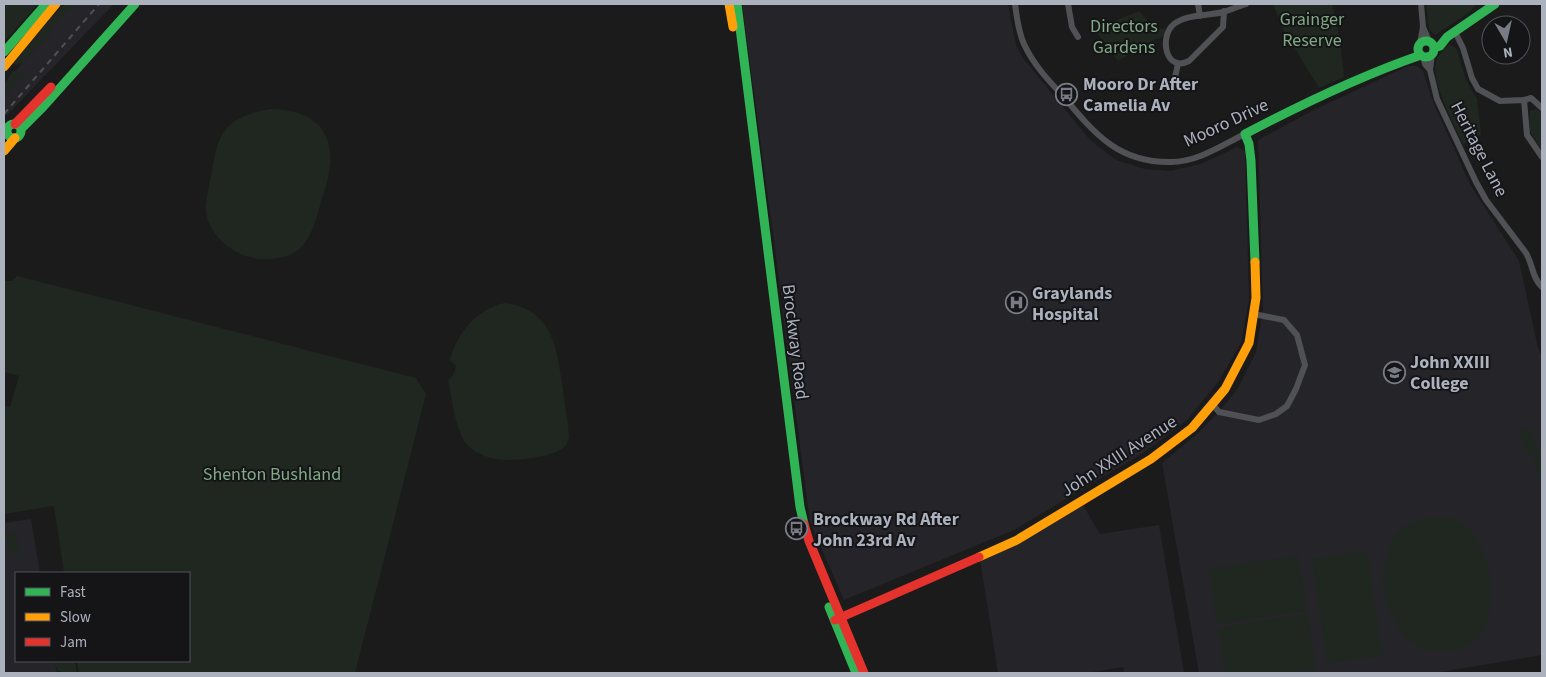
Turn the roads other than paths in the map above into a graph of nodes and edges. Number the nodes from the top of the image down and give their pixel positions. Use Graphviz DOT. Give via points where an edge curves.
graph roads {
  1 [pos="46,4"];
  2 [pos="56,4"];
  3 [pos="126,4"];
  4 [pos="135,4"];
  5 [pos="729,4"];
  6 [pos="737,4"];
  7 [pos="1014,4"];
  8 [pos="1068,4"];
  9 [pos="1198,4"];
  10 [pos="1246,4"];
  11 [pos="1421,4"];
  12 [pos="1494,4"];
  13 [pos="1224,11"];
  14 [pos="1200,16"];
  15 [pos="1451,35"];
  16 [pos="1078,36"];
  17 [pos="1426,48"];
  18 [pos="4,52"];
  19 [pos="1178,64"];
  20 [pos="4,67"];
  21 [pos="1173,86"];
  22 [pos="1524,100"];
  23 [pos="1542,108"];
  24 [pos="9,128"];
  25 [pos="1245,134"];
  26 [pos="4,151"];
  27 [pos="1542,156"];
  28 [pos="1542,287"];
  29 [pos="1253,314"];
  30 [pos="1213,405"];
  31 [pos="838,618"];
  32 [pos="856,673"];
  33 [pos="864,673"];
  1 -- 18 [label="main road"];
  2 -- 20 [label="main road"];
  3 -- 24 [label="main road" via="75,62"];
  4 -- 24 [label="main road" via="41,110 27,122"];
  5 -- 31 [label="main road, Brockway Road" via="796,518"];
  6 -- 31 [label="main road, Brockway Road" via="800,507"];
  7 -- 25 [label="street, Mooro Drive" via="1022,39 1035,64 1097,135 1124,153 1149,161 1187,160"];
  8 -- 16 [label="street" via="1072,27"];
  9 -- 14 [label="street"];
  10 -- 13 [label="street"];
  11 -- 17 [label="street, Heritage Lane"];
  12 -- 15 [label="main road, Mooro Drive"];
  13 -- 14 [label="street"];
  13 -- 19 [label="street" via="1223,27 1189,61"];
  14 -- 19 [label="street" via="1184,18 1167,34 1168,54"];
  15 -- 17 [label="main road, Mooro Drive"];
  15 -- 22 [label="street" via="1462,48 1478,88 1500,101"];
  17 -- 25 [label="main road, Mooro Drive"];
  17 -- 28 [label="street, Heritage Lane" via="1437,99 1476,182 1526,253 1534,276"];
  19 -- 21 [label="street"];
  22 -- 23 [label="street" via="1531,98"];
  22 -- 27 [label="street" via="1527,135"];
  24 -- 26 [label="main road" via="21,134"];
  25 -- 29 [label="main road, John XXIII Avenue" via="1251,161 1256,298"];
  29 -- 30 [label="main road, John XXIII Avenue" via="1249,343 1226,389"];
  29 -- 30 [label="street" via="1284,320 1297,335 1305,365 1296,390 1287,406 1259,420 1219,412"];
  30 -- 31 [label="main road, John XXIII Avenue" via="1192,428 1151,459 1017,540"];
  31 -- 32 [label="main road, Brockway Road"];
  31 -- 33 [label="main road, Brockway Road"];
}
